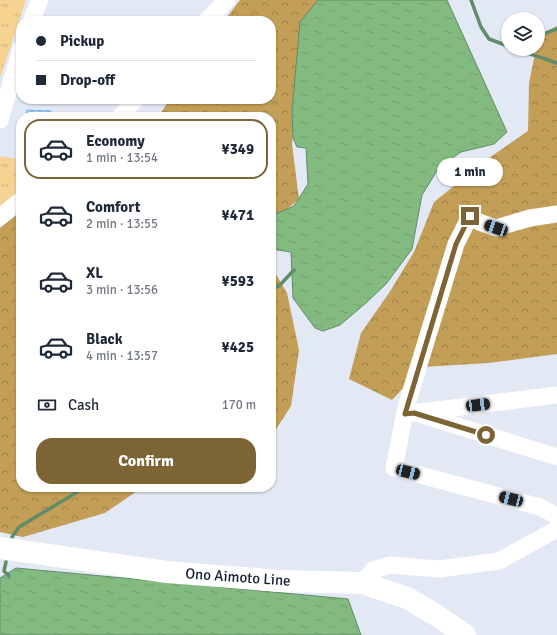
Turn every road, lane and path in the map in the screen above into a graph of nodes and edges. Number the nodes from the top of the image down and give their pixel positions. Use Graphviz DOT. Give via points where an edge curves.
graph roads {
  1 [pos="40,0"];
  2 [pos="227,0"];
  3 [pos="33,16"];
  4 [pos="211,16"];
  5 [pos="16,66"];
  6 [pos="132,104"];
  7 [pos="124,112"];
  8 [pos="0,120"];
  9 [pos="16,204"];
  10 [pos="557,214"];
  11 [pos="0,217"];
  12 [pos="557,395"];
  13 [pos="409,413"];
  14 [pos="557,457"];
  15 [pos="557,516"];
  16 [pos="557,529"];
  17 [pos="0,548"];
  18 [pos="363,583"];
  19 [pos="465,635"];
  1 -- 3 [label="street"];
  2 -- 4 [label="street"];
  5 -- 8 [label="street"];
  6 -- 7 [label="street"];
  9 -- 11 [label="street"];
  10 -- 13 [label="street" via="530,218 496,228 470,216 456,244"];
  12 -- 13 [label="street"];
  13 -- 14 [label="street"];
  13 -- 15 [label="street" via="394,468 540,507"];
  16 -- 18 [label="street" via="499,561 439,569 390,565 372,570"];
  17 -- 18 [label="main road, Ono Aimoto Line" via="167,572 280,581"];
  18 -- 19 [label="main road, Ono Aimoto Line" via="407,598"];
}
